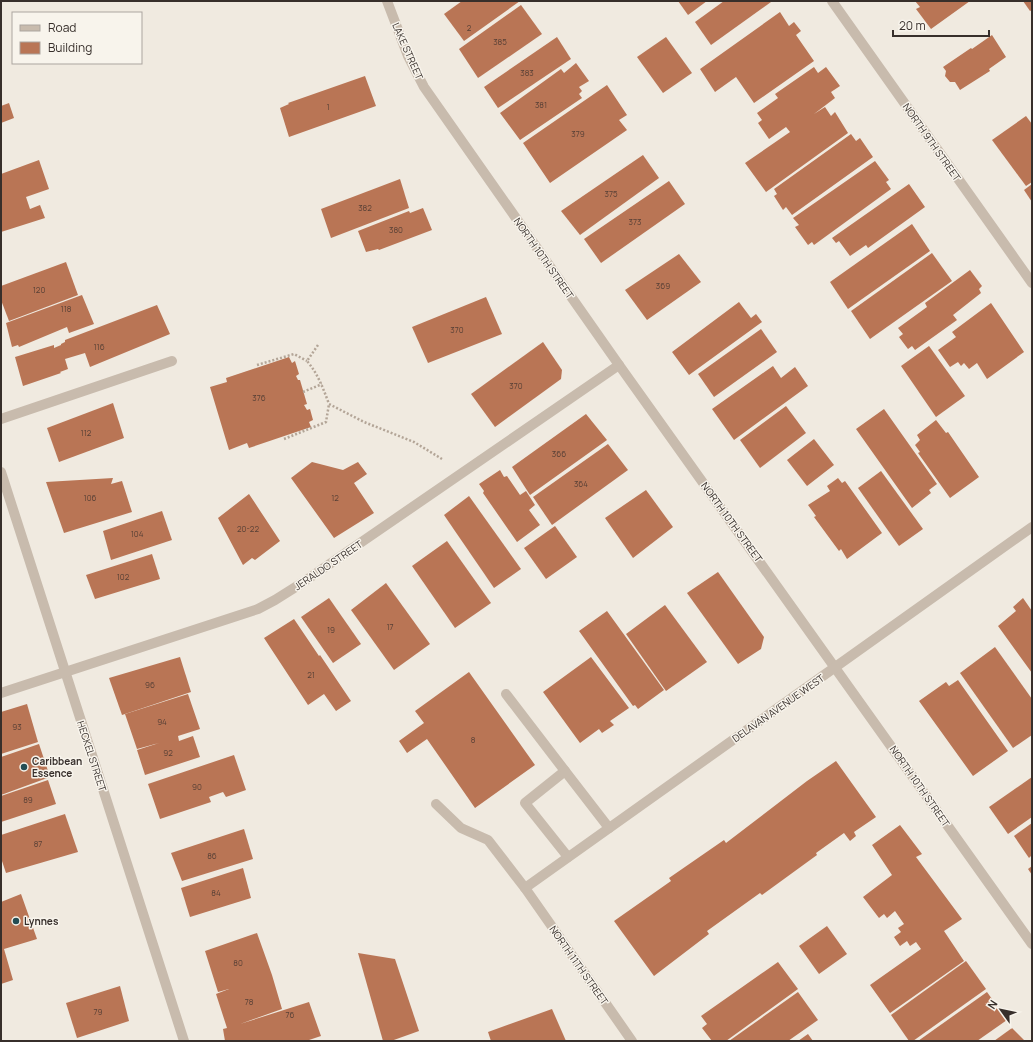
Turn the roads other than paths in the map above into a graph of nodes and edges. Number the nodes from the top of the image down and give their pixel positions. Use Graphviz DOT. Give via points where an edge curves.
graph roads {
  1 [pos="387,1"];
  2 [pos="832,1"];
  3 [pos="433,99"];
  4 [pos="1032,283"];
  5 [pos="172,361"];
  6 [pos="619,364"];
  7 [pos="1,419"];
  8 [pos="1,472"];
  9 [pos="1032,527"];
  10 [pos="836,667"];
  11 [pos="65,672"];
  12 [pos="1,693"];
  13 [pos="506,694"];
  14 [pos="565,771"];
  15 [pos="436,804"];
  16 [pos="609,828"];
  17 [pos="568,857"];
  18 [pos="525,888"];
  19 [pos="1032,944"];
  20 [pos="184,1041"];
  21 [pos="632,1041"];
  1 -- 3 [label="street, LAKE STREET" via="413,68"];
  2 -- 4 [label="street, NORTH 9TH STREET"];
  3 -- 6 [label="street, NORTH 10TH STREET"];
  5 -- 7 [label="street"];
  6 -- 10 [label="street, NORTH 10TH STREET"];
  6 -- 11 [label="street, JERALDO STREET" via="302,583 258,609"];
  8 -- 11 [label="street, HECKEL STREET"];
  9 -- 10 [label="street, DELAVAN AVENUE WEST"];
  10 -- 16 [label="street, DELAVAN AVENUE WEST"];
  10 -- 19 [label="street, NORTH 10TH STREET"];
  11 -- 12 [label="street, JERALDO STREET"];
  11 -- 20 [label="street, HECKEL STREET"];
  13 -- 14 [label="street"];
  14 -- 16 [label="street"];
  14 -- 17 [label="street" via="525,803"];
  15 -- 18 [label="street, NORTH 11TH STREET" via="461,828 488,840"];
  16 -- 17 [label="street, DELAVAN AVENUE WEST"];
  17 -- 18 [label="street, DELAVAN AVENUE WEST"];
  18 -- 21 [label="street, NORTH 11TH STREET"];
}
